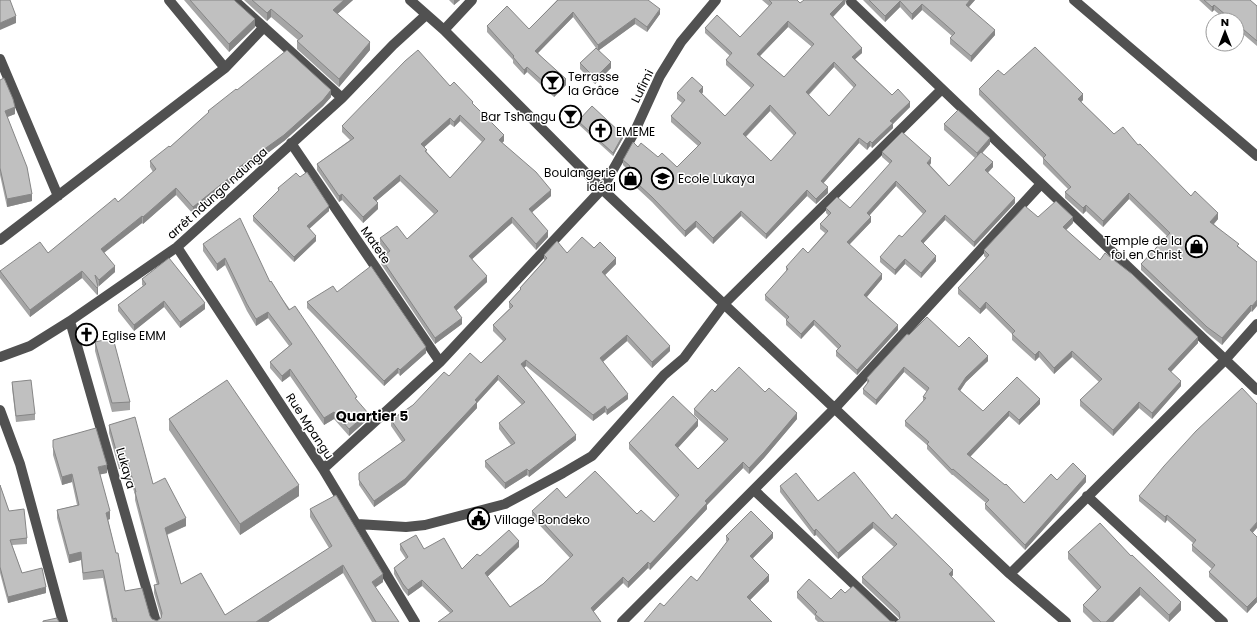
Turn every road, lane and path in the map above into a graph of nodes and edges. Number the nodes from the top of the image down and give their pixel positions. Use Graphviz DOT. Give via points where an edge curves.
graph roads {
  1 [pos="169,0"];
  2 [pos="234,0"];
  3 [pos="410,0"];
  4 [pos="472,0"];
  5 [pos="716,0"];
  6 [pos="1074,0"];
  7 [pos="851,2"];
  8 [pos="426,15"];
  9 [pos="264,27"];
  10 [pos="444,30"];
  11 [pos="0,59"];
  12 [pos="225,68"];
  13 [pos="942,89"];
  14 [pos="342,98"];
  15 [pos="1257,141"];
  16 [pos="291,143"];
  17 [pos="1248,148"];
  18 [pos="1257,156"];
  19 [pos="1041,184"];
  20 [pos="602,189"];
  21 [pos="58,196"];
  22 [pos="0,240"];
  23 [pos="177,247"];
  24 [pos="724,304"];
  25 [pos="70,321"];
  26 [pos="1257,324"];
  27 [pos="0,357"];
  28 [pos="1225,360"];
  29 [pos="440,362"];
  30 [pos="1257,390"];
  31 [pos="835,408"];
  32 [pos="0,410"];
  33 [pos="323,469"];
  34 [pos="754,490"];
  35 [pos="1087,496"];
  36 [pos="356,524"];
  37 [pos="1010,574"];
  38 [pos="63,622"];
  39 [pos="156,622"];
  40 [pos="416,622"];
  41 [pos="622,622"];
  42 [pos="894,622"];
  43 [pos="1066,622"];
  44 [pos="1223,622"];
  1 -- 12 [label="street"];
  2 -- 9 [label="street"];
  3 -- 8 [label="street"];
  4 -- 10 [label="street"];
  5 -- 20 [label="street, Lufimi" via="704,12 664,70 634,133"];
  6 -- 17 [label="street"];
  7 -- 13 [label="street"];
  8 -- 10 [label="street"];
  8 -- 14 [label="street, arrêt ndunga ndunga"];
  9 -- 12 [label="street"];
  9 -- 14 [label="street"];
  10 -- 20 [label="street"];
  11 -- 21 [label="street"];
  12 -- 21 [label="street"];
  13 -- 19 [label="street"];
  13 -- 24 [label="street"];
  14 -- 16 [label="street, arrêt ndunga ndunga"];
  15 -- 17 [label="street"];
  16 -- 23 [label="street, arrêt ndunga ndunga"];
  16 -- 29 [label="street, Matete"];
  17 -- 18 [label="street"];
  19 -- 28 [label="street"];
  19 -- 31 [label="street"];
  20 -- 24 [label="street"];
  20 -- 29 [label="street, Lufimi"];
  21 -- 22 [label="street"];
  23 -- 25 [label="street, arrêt ndunga ndunga"];
  23 -- 33 [label="street, Rue Mpangu"];
  24 -- 31 [label="street"];
  24 -- 36 [label="street" via="684,358 664,375 592,456 505,504 424,525 406,527"];
  25 -- 27 [label="street, arrêt ndunga ndunga" via="30,346"];
  25 -- 39 [label="street, Lukaya"];
  26 -- 28 [label="street"];
  28 -- 30 [label="street"];
  28 -- 35 [label="street"];
  29 -- 33 [label="street, Lufimi"];
  31 -- 34 [label="street"];
  31 -- 37 [label="street"];
  32 -- 38 [label="street" via="20,464"];
  33 -- 36 [label="street, Rue Mpangu"];
  34 -- 41 [label="street"];
  34 -- 42 [label="street"];
  35 -- 37 [label="street"];
  35 -- 44 [label="street"];
  36 -- 40 [label="street, Rue Mpangu"];
  37 -- 43 [label="street"];
}
